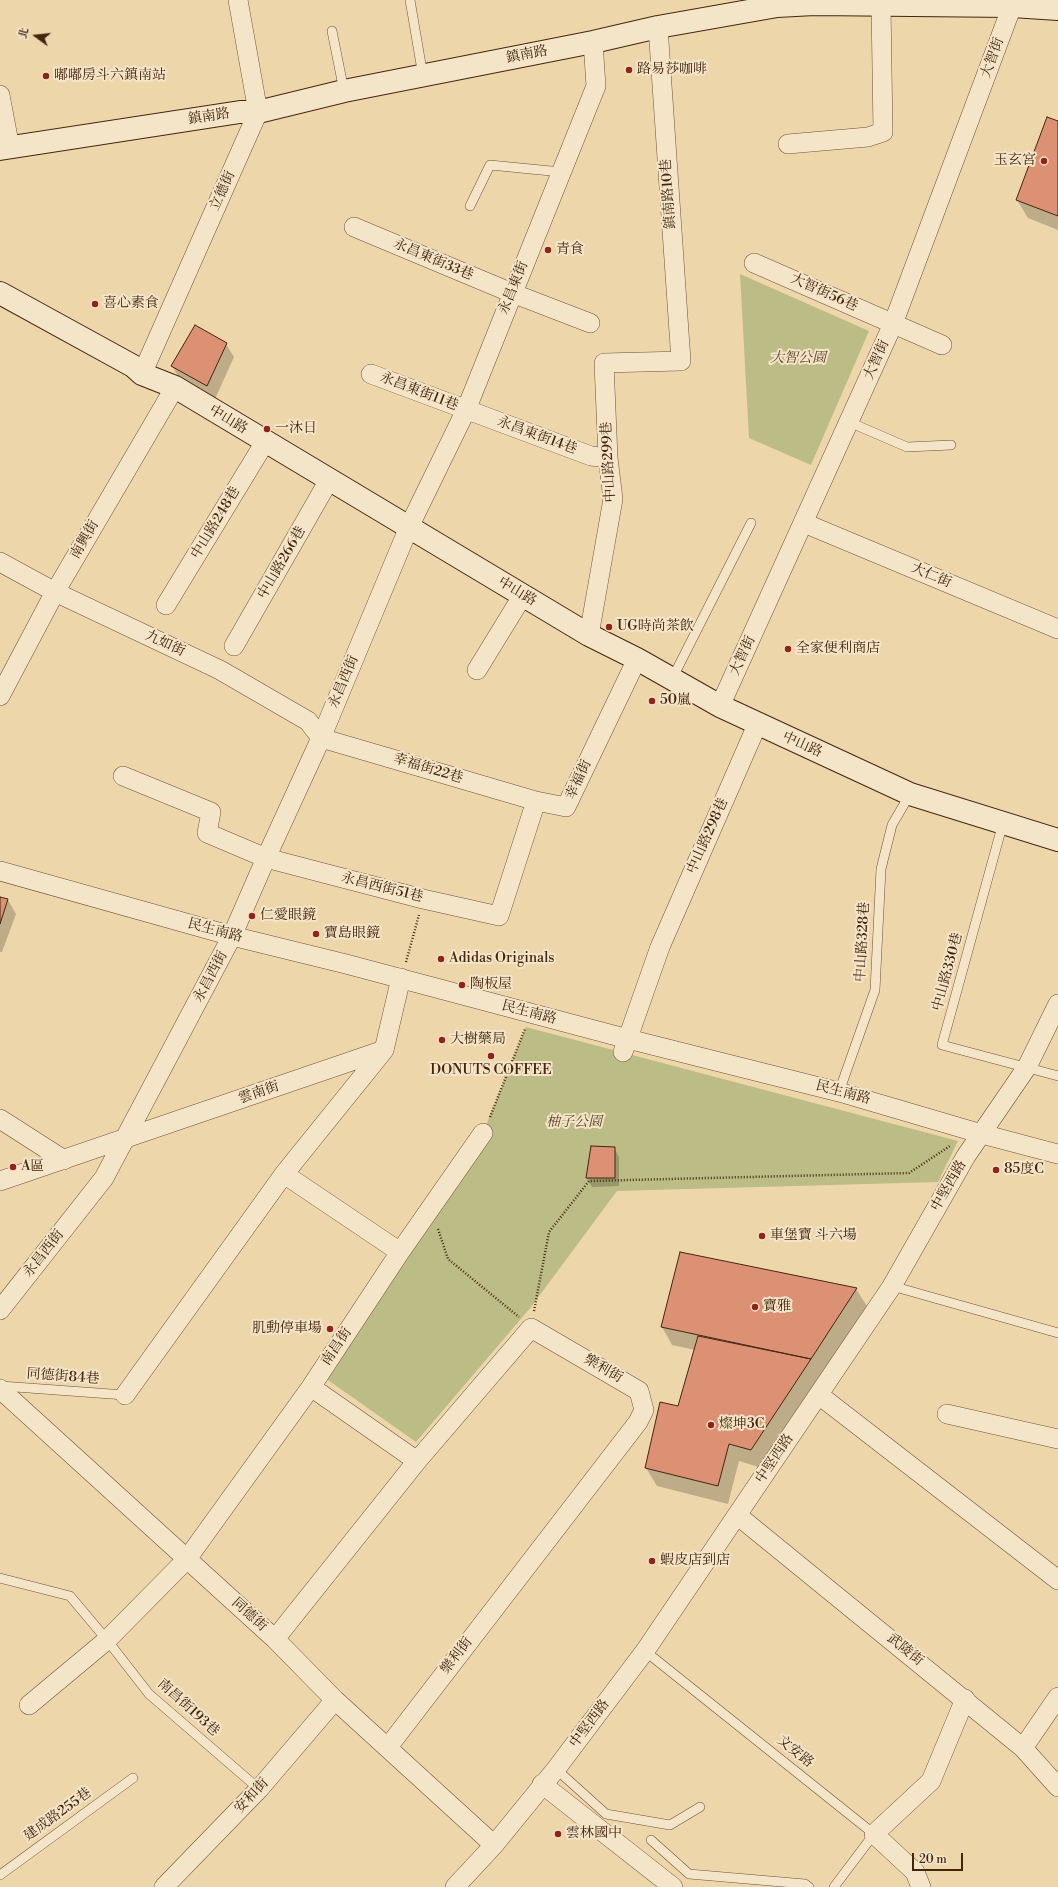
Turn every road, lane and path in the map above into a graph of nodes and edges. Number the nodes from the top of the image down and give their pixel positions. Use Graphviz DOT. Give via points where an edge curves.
graph roads {
  1 [pos="238,0"];
  2 [pos="410,0"];
  3 [pos="770,3"];
  4 [pos="881,5"];
  5 [pos="1012,6"];
  6 [pos="1058,9"];
  7 [pos="658,27"];
  8 [pos="332,31"];
  9 [pos="593,42"];
  10 [pos="423,76"];
  11 [pos="344,92"];
  12 [pos="0,95"];
  13 [pos="258,112"];
  14 [pos="788,144"];
  15 [pos="5,149"];
  16 [pos="561,172"];
  17 [pos="470,206"];
  18 [pos="354,227"];
  19 [pos="754,263"];
  20 [pos="0,293"];
  21 [pos="512,293"];
  22 [pos="590,324"];
  23 [pos="893,324"];
  24 [pos="942,345"];
  25 [pos="680,361"];
  26 [pos="142,374"];
  27 [pos="371,374"];
  28 [pos="175,387"];
  29 [pos="466,410"];
  30 [pos="849,422"];
  31 [pos="265,442"];
  32 [pos="951,444"];
  33 [pos="608,458"];
  34 [pos="330,480"];
  35 [pos="750,523"];
  36 [pos="804,523"];
  37 [pos="409,527"];
  38 [pos="0,562"];
  39 [pos="55,592"];
  40 [pos="523,595"];
  41 [pos="166,605"];
  42 [pos="1058,629"];
  43 [pos="589,635"];
  44 [pos="234,646"];
  45 [pos="636,659"];
  46 [pos="477,670"];
  47 [pos="672,679"];
  48 [pos="0,696"];
  49 [pos="720,706"];
  50 [pos="757,724"];
  51 [pos="321,738"];
  52 [pos="123,776"];
  53 [pos="910,794"];
  54 [pos="536,801"];
  55 [pos="1003,823"];
  56 [pos="1058,840"];
  57 [pos="266,858"];
  58 [pos="0,871"];
  59 [pos="423,899"];
  60 [pos="232,936"];
  61 [pos="401,978"];
  62 [pos="1058,1004"];
  63 [pos="530,1013"];
  64 [pos="626,1045"];
  65 [pos="384,1050"];
  66 [pos="1027,1067"];
  67 [pos="1058,1076"];
  68 [pos="840,1092"];
  69 [pos="0,1119"];
  70 [pos="483,1133"];
  71 [pos="982,1134"];
  72 [pos="126,1138"];
  73 [pos="952,1145"];
  74 [pos="1058,1154"];
  75 [pos="64,1160"];
  76 [pos="284,1174"];
  77 [pos="0,1182"];
  78 [pos="432,1206"];
  79 [pos="400,1252"];
  80 [pos="892,1286"];
  81 [pos="0,1310"];
  82 [pos="532,1328"];
  83 [pos="1058,1333"];
  84 [pos="311,1387"];
  85 [pos="3,1395"];
  86 [pos="819,1395"];
  87 [pos="124,1396"];
  88 [pos="947,1414"];
  89 [pos="1058,1439"];
  90 [pos="417,1462"];
  91 [pos="737,1515"];
  92 [pos="187,1559"];
  93 [pos="0,1578"];
  94 [pos="1058,1580"];
  95 [pos="275,1639"];
  96 [pos="107,1640"];
  97 [pos="645,1651"];
  98 [pos="1058,1697"];
  99 [pos="965,1698"];
  100 [pos="335,1700"];
  101 [pos="30,1705"];
  102 [pos="388,1747"];
  103 [pos="1023,1748"];
  104 [pos="556,1769"];
  105 [pos="133,1778"];
  106 [pos="542,1784"];
  107 [pos="1058,1787"];
  108 [pos="259,1789"];
  109 [pos="700,1807"];
  110 [pos="874,1834"];
  111 [pos="651,1840"];
  112 [pos="494,1844"];
  113 [pos="0,1875"];
  114 [pos="164,1887"];
  115 [pos="455,1887"];
  116 [pos="672,1887"];
  117 [pos="809,1887"];
  118 [pos="834,1887"];
  119 [pos="921,1887"];
  1 -- 13 [label="street"];
  2 -- 10 [label="lane"];
  3 -- 4 [label="street, 鎮南路"];
  3 -- 7 [label="street, 鎮南路"];
  4 -- 5 [label="street, 鎮南路"];
  4 -- 14 [label="street" via="883,132 868,137"];
  5 -- 6 [label="street, 鎮南路"];
  5 -- 23 [label="street, 大智街"];
  7 -- 9 [label="street, 鎮南路"];
  7 -- 25 [label="street, 鎮南路10巷"];
  8 -- 11 [label="lane"];
  9 -- 10 [label="street, 鎮南路"];
  9 -- 16 [label="street, 永昌東街" via="596,86"];
  10 -- 11 [label="street, 鎮南路"];
  11 -- 13 [label="street, 鎮南路"];
  12 -- 15 [label="street"];
  13 -- 15 [label="street, 鎮南路"];
  13 -- 26 [label="street, 立德街"];
  16 -- 17 [label="lane" via="490,165"];
  16 -- 21 [label="street, 永昌東街"];
  18 -- 21 [label="street, 永昌東街33巷"];
  19 -- 23 [label="street, 大智街56巷"];
  20 -- 26 [label="street, 中山路" via="133,366"];
  21 -- 22 [label="street, 永昌東街33巷"];
  21 -- 29 [label="street, 永昌東街"];
  23 -- 24 [label="street, 大智街56巷"];
  23 -- 30 [label="street, 大智街"];
  25 -- 33 [label="street, 中山路299巷" via="604,363"];
  26 -- 28 [label="street, 中山路"];
  27 -- 29 [label="street, 永昌東街11巷"];
  28 -- 31 [label="street, 中山路"];
  28 -- 39 [label="street, 南興街"];
  29 -- 33 [label="street, 永昌東街14巷" via="591,456"];
  29 -- 37 [label="street, 永昌東街"];
  30 -- 32 [label="lane" via="907,447"];
  30 -- 36 [label="street, 大智街"];
  31 -- 34 [label="street, 中山路"];
  31 -- 41 [label="street, 中山路248巷"];
  33 -- 43 [label="street, 中山路299巷" via="613,499"];
  34 -- 37 [label="street, 中山路"];
  34 -- 44 [label="street, 中山路266巷"];
  35 -- 47 [label="lane"];
  36 -- 42 [label="street, 大仁街"];
  36 -- 49 [label="street, 大智街"];
  37 -- 40 [label="street, 中山路"];
  37 -- 51 [label="street, 永昌西街"];
  38 -- 39 [label="street, 九如街"];
  39 -- 48 [label="street, 南興街"];
  39 -- 51 [label="street, 九如街" via="220,670 308,721"];
  40 -- 43 [label="street, 中山路"];
  40 -- 46 [label="street"];
  43 -- 45 [label="street, 中山路"];
  45 -- 47 [label="street, 中山路"];
  45 -- 54 [label="street, 幸福街" via="566,807"];
  47 -- 49 [label="street, 中山路"];
  49 -- 50 [label="street, 中山路"];
  50 -- 53 [label="street, 中山路"];
  50 -- 64 [label="street, 中山路298巷" via="660,947"];
  51 -- 54 [label="street, 幸福街22巷"];
  51 -- 57 [label="street, 永昌西街"];
  52 -- 57 [label="street, 永昌西街51巷" via="211,812 208,833"];
  53 -- 55 [label="street, 中山路"];
  53 -- 68 [label="lane, 中山路328巷" via="892,825 881,869 875,990"];
  54 -- 59 [label="street, 永昌西街51巷" via="499,916"];
  55 -- 56 [label="street, 中山路"];
  55 -- 66 [label="lane, 中山路330巷" via="942,1045"];
  57 -- 59 [label="street, 永昌西街51巷"];
  57 -- 60 [label="street, 永昌西街"];
  58 -- 60 [label="street, 民生南路"];
  59 -- 61 [label="path"];
  60 -- 61 [label="street, 民生南路"];
  60 -- 72 [label="street, 永昌西街"];
  61 -- 63 [label="street, 民生南路"];
  61 -- 65 [label="street"];
  62 -- 66 [label="street, 中堅西路"];
  63 -- 64 [label="street, 民生南路"];
  63 -- 70 [label="path"];
  64 -- 68 [label="street, 民生南路"];
  65 -- 72 [label="street, 雲南街"];
  65 -- 76 [label="street"];
  66 -- 67 [label="lane"];
  66 -- 71 [label="street, 中堅西路"];
  68 -- 71 [label="street, 民生南路"];
  69 -- 75 [label="street"];
  70 -- 78 [label="street, 南昌街"];
  71 -- 74 [label="street, 民生南路"];
  71 -- 80 [label="street, 中堅西路" via="966,1156"];
  72 -- 75 [label="street, 雲南街"];
  72 -- 81 [label="street, 永昌西街" via="104,1178"];
  73 -- 82 [label="path" via="909,1173 589,1182 549,1232"];
  75 -- 77 [label="street, 雲南街"];
  76 -- 79 [label="street"];
  76 -- 87 [label="street"];
  78 -- 79 [label="street, 南昌街"];
  78 -- 82 [label="path" via="448,1259"];
  79 -- 84 [label="street, 南昌街"];
  80 -- 83 [label="lane"];
  80 -- 86 [label="street, 中堅西路"];
  82 -- 90 [label="street"];
  82 -- 102 [label="street, 樂利街" via="640,1391 644,1410 621,1446 560,1521"];
  84 -- 90 [label="street"];
  84 -- 92 [label="street, 南昌街"];
  85 -- 87 [label="lane, 同德街84巷"];
  85 -- 92 [label="street, 同德街"];
  86 -- 91 [label="street, 中堅西路"];
  86 -- 94 [label="street"];
  88 -- 89 [label="street"];
  90 -- 95 [label="street"];
  91 -- 97 [label="street, 中堅西路"];
  91 -- 99 [label="street, 武陵街"];
  92 -- 95 [label="street, 同德街"];
  92 -- 96 [label="street, 南昌街"];
  93 -- 96 [label="lane, 南昌街193巷" via="70,1596"];
  95 -- 100 [label="street, 同德街"];
  96 -- 101 [label="street, 南昌街"];
  96 -- 108 [label="lane, 南昌街193巷" via="149,1694"];
  97 -- 104 [label="street, 中堅西路"];
  97 -- 110 [label="lane, 文安路"];
  98 -- 103 [label="street"];
  99 -- 103 [label="street, 武陵街"];
  99 -- 110 [label="street" via="931,1781"];
  100 -- 102 [label="street, 同德街"];
  100 -- 108 [label="street, 安和街"];
  102 -- 112 [label="street, 同德街"];
  103 -- 107 [label="street, 武陵街"];
  104 -- 106 [label="street, 中堅西路"];
  104 -- 109 [label="lane" via="606,1814 670,1825"];
  105 -- 113 [label="lane, 建成路255巷"];
  106 -- 112 [label="street, 中堅西路"];
  106 -- 116 [label="street"];
  108 -- 114 [label="street, 安和街"];
  110 -- 118 [label="lane"];
  110 -- 119 [label="street" via="915,1872"];
  111 -- 117 [label="lane" via="689,1874 805,1884"];
  112 -- 115 [label="street, 中堅西路"];
}
